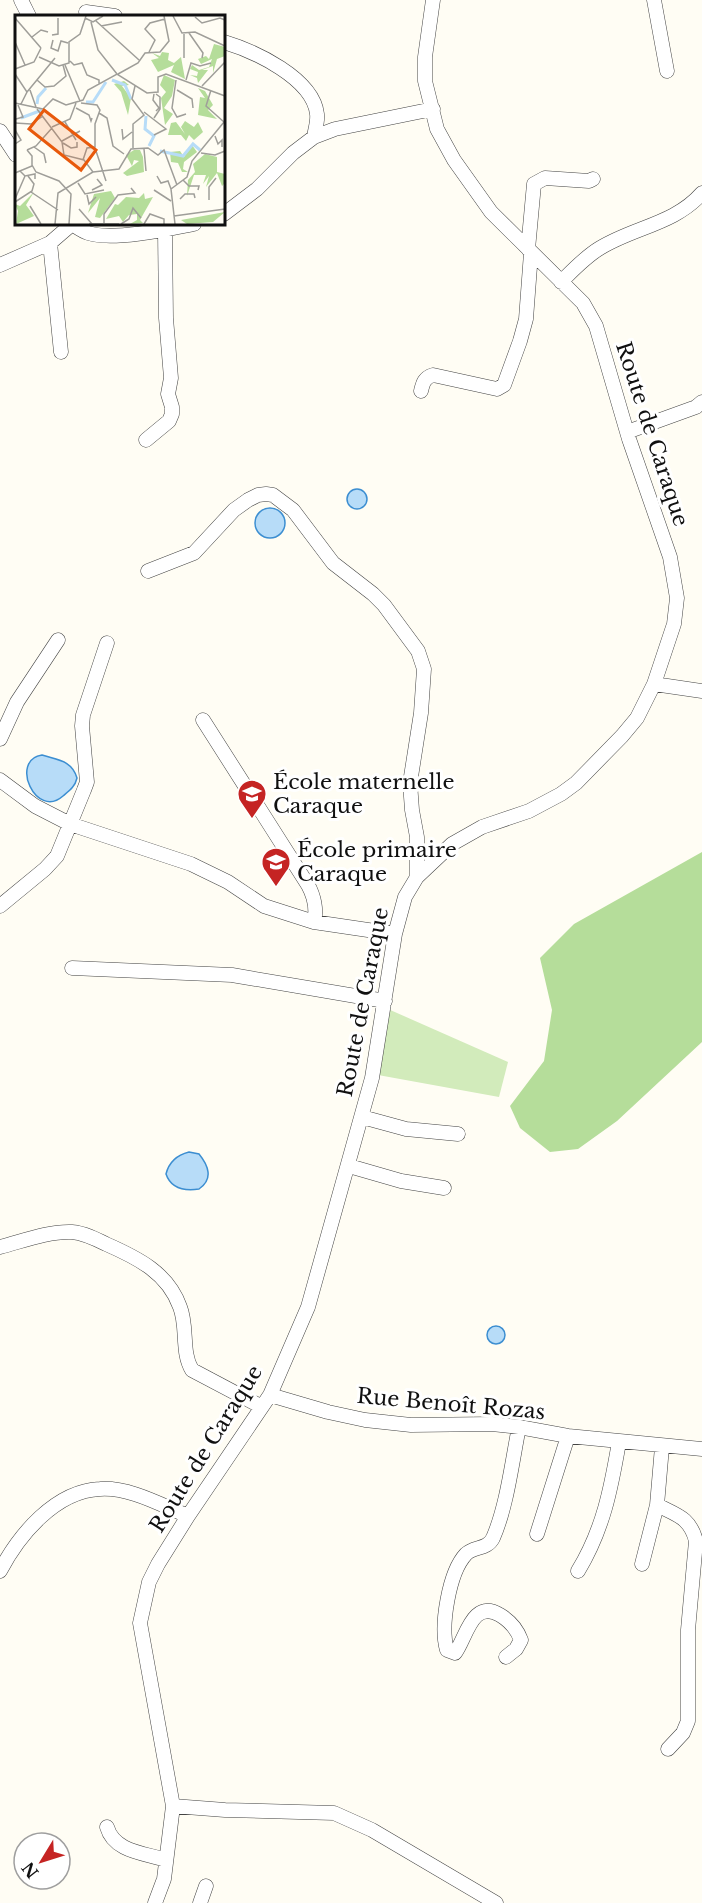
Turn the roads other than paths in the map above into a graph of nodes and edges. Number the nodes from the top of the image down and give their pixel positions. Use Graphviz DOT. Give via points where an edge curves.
graph roads {
  1 [pos="21,0"];
  2 [pos="433,0"];
  3 [pos="654,0"];
  4 [pos="86,12"];
  5 [pos="29,15"];
  6 [pos="108,15"];
  7 [pos="225,42"];
  8 [pos="667,71"];
  9 [pos="433,109"];
  10 [pos="0,131"];
  11 [pos="314,137"];
  12 [pos="15,154"];
  13 [pos="593,178"];
  14 [pos="702,193"];
  15 [pos="225,213"];
  16 [pos="71,225"];
  17 [pos="74,225"];
  18 [pos="189,225"];
  19 [pos="165,230"];
  20 [pos="50,243"];
  21 [pos="529,251"];
  22 [pos="0,265"];
  23 [pos="561,282"];
  24 [pos="60,352"];
  25 [pos="421,391"];
  26 [pos="702,402"];
  27 [pos="627,432"];
  28 [pos="146,440"];
  29 [pos="148,571"];
  30 [pos="58,640"];
  31 [pos="107,643"];
  32 [pos="654,684"];
  33 [pos="702,691"];
  34 [pos="203,720"];
  35 [pos="0,739"];
  36 [pos="0,780"];
  37 [pos="70,824"];
  38 [pos="417,878"];
  39 [pos="0,906"];
  40 [pos="314,922"];
  41 [pos="395,934"];
  42 [pos="72,968"];
  43 [pos="385,1001"];
  44 [pos="362,1117"];
  45 [pos="458,1134"];
  46 [pos="349,1166"];
  47 [pos="444,1188"];
  48 [pos="0,1247"];
  49 [pos="270,1395"];
  50 [pos="262,1407"];
  51 [pos="519,1427"];
  52 [pos="568,1436"];
  53 [pos="619,1442"];
  54 [pos="662,1447"];
  55 [pos="702,1449"];
  56 [pos="657,1505"];
  57 [pos="188,1516"];
  58 [pos="537,1533"];
  59 [pos="642,1564"];
  60 [pos="0,1571"];
  61 [pos="578,1571"];
  62 [pos="506,1657"];
  63 [pos="668,1749"];
  64 [pos="173,1806"];
  65 [pos="107,1827"];
  66 [pos="166,1860"];
  67 [pos="206,1886"];
  68 [pos="155,1903"];
  69 [pos="200,1903"];
  70 [pos="496,1903"];
  1 -- 5 [label="street"];
  2 -- 9 [label="street, Route de Caraque" via="425,81"];
  3 -- 8 [label="street"];
  4 -- 6 [label="street"];
  7 -- 11 [label="street" via="261,57 303,86 317,115"];
  9 -- 11 [label="street"];
  9 -- 21 [label="street, Route de Caraque" via="445,145 477,195"];
  10 -- 12 [label="street"];
  11 -- 15 [label="street"];
  13 -- 21 [label="street" via="545,178 534,184"];
  14 -- 23 [label="street" via="675,215 600,247"];
  16 -- 20 [label="street"];
  17 -- 19 [label="street" via="97,235"];
  18 -- 19 [label="street"];
  19 -- 28 [label="street" via="165,318 172,414"];
  20 -- 22 [label="street"];
  20 -- 24 [label="street"];
  21 -- 23 [label="street, Route de Caraque"];
  21 -- 25 [label="street" via="526,319 504,385 497,389 433,375 423,382"];
  23 -- 27 [label="street, Route de Caraque" via="583,303 596,326"];
  26 -- 27 [label="street"];
  27 -- 32 [label="street, Route de Caraque" via="669,557 677,598 674,624"];
  29 -- 38 [label="street" via="194,553 234,510 258,495 273,495 293,510 341,571 384,605 417,651 424,669 410,783 417,837"];
  30 -- 35 [label="street" via="17,702"];
  31 -- 37 [label="street" via="83,715 87,782"];
  32 -- 33 [label="street"];
  32 -- 38 [label="street, Route de Caraque" via="637,718 576,783 544,804 482,827 452,844"];
  34 -- 40 [label="street" via="313,894"];
  36 -- 37 [label="street" via="35,806"];
  37 -- 39 [label="street" via="57,856"];
  37 -- 40 [label="street" via="191,864 264,906"];
  38 -- 41 [label="street, Route de Caraque" via="401,907"];
  40 -- 41 [label="street"];
  41 -- 43 [label="street, Route de Caraque"];
  42 -- 43 [label="street" via="232,975"];
  43 -- 44 [label="street, Route de Caraque"];
  44 -- 45 [label="street" via="406,1129"];
  44 -- 46 [label="street, Route de Caraque"];
  46 -- 47 [label="street"];
  46 -- 49 [label="street, Route de Caraque" via="308,1307"];
  48 -- 50 [label="street" via="71,1232 144,1262 171,1288 178,1302 192,1370"];
  49 -- 50 [label="street, Route de Caraque"];
  49 -- 51 [label="street, Rue Benoît Rozas" via="364,1420"];
  50 -- 57 [label="street, Route de Caraque"];
  51 -- 52 [label="street, Rue Benoît Rozas"];
  51 -- 62 [label="street" via="492,1540 483,1548 470,1551 459,1563 444,1623 447,1650 455,1653 474,1618 480,1613 496,1612 508,1620 521,1640"];
  52 -- 53 [label="street, Rue Benoît Rozas"];
  52 -- 58 [label="street"];
  53 -- 54 [label="street, Rue Benoît Rozas"];
  53 -- 61 [label="street" via="609,1501"];
  54 -- 55 [label="street, Rue Benoît Rozas"];
  54 -- 56 [label="street"];
  56 -- 59 [label="street"];
  56 -- 63 [label="street" via="688,1522 696,1541 688,1630 688,1721"];
  57 -- 60 [label="street" via="126,1492 88,1491 61,1502 44,1515 22,1538"];
  57 -- 64 [label="street, Route de Caraque" via="149,1582 140,1623"];
  64 -- 66 [label="street, Route de Caraque"];
  64 -- 70 [label="street" via="334,1813 372,1830"];
  65 -- 66 [label="street" via="120,1846"];
  66 -- 68 [label="street, Route de Caraque"];
  67 -- 69 [label="street"];
}
